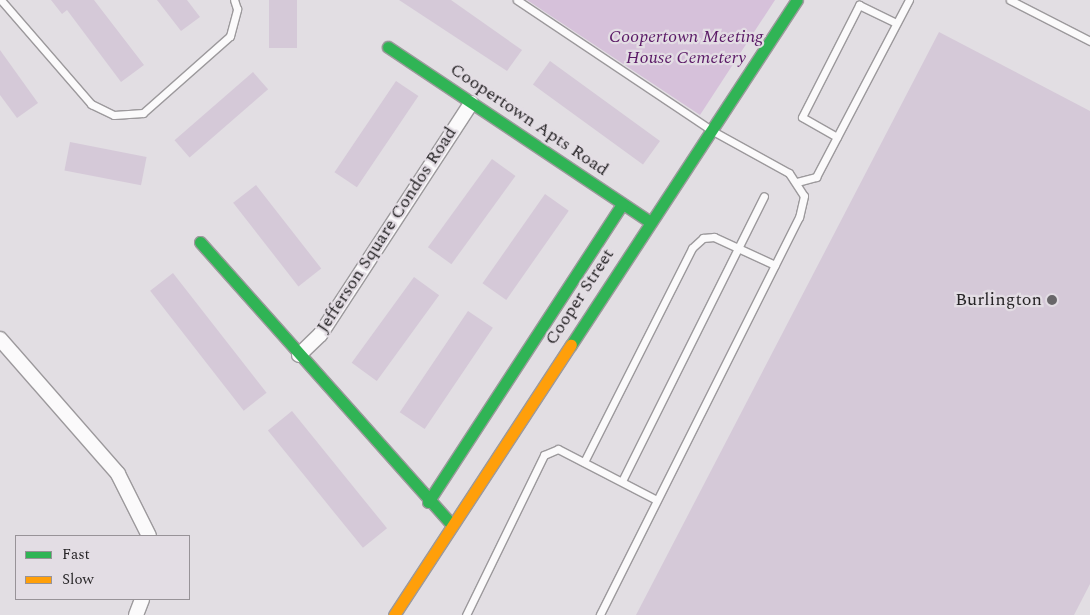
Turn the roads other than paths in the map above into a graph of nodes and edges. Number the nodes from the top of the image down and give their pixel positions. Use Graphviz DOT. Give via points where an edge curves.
graph roads {
  1 [pos="1,0"];
  2 [pos="234,0"];
  3 [pos="517,0"];
  4 [pos="797,0"];
  5 [pos="909,0"];
  6 [pos="1010,0"];
  7 [pos="896,23"];
  8 [pos="1090,41"];
  9 [pos="388,47"];
  10 [pos="471,103"];
  11 [pos="711,130"];
  12 [pos="837,137"];
  13 [pos="797,182"];
  14 [pos="764,196"];
  15 [pos="622,204"];
  16 [pos="650,222"];
  17 [pos="200,242"];
  18 [pos="739,249"];
  19 [pos="775,265"];
  20 [pos="0,339"];
  21 [pos="299,355"];
  22 [pos="584,462"];
  23 [pos="622,482"];
  24 [pos="658,500"];
  25 [pos="428,502"];
  26 [pos="452,525"];
  27 [pos="148,535"];
  28 [pos="142,600"];
  29 [pos="136,615"];
  30 [pos="394,615"];
  31 [pos="466,615"];
  32 [pos="600,615"];
  1 -- 2 [label="lane" via="91,104 114,115 143,113 230,36 237,9"];
  3 -- 11 [label="lane"];
  4 -- 11 [label="street, Cooper Street"];
  5 -- 7 [label="lane"];
  6 -- 8 [label="lane"];
  7 -- 12 [label="lane"];
  7 -- 12 [label="lane" via="859,5 802,117"];
  9 -- 10 [label="street, Coopertown Apts Road"];
  10 -- 15 [label="street, Coopertown Apts Road"];
  10 -- 21 [label="street, Jefferson Square Condos Road" via="320,335"];
  11 -- 13 [label="lane"];
  11 -- 16 [label="street, Cooper Street"];
  12 -- 13 [label="lane" via="816,178"];
  13 -- 19 [label="lane" via="804,196 799,217"];
  14 -- 18 [label="lane"];
  15 -- 16 [label="street, Coopertown Apts Road"];
  15 -- 25 [label="street"];
  16 -- 26 [label="street, Cooper Street"];
  17 -- 21 [label="street"];
  18 -- 19 [label="lane"];
  18 -- 22 [label="lane" via="714,237 703,238 692,248"];
  18 -- 23 [label="lane"];
  19 -- 24 [label="lane"];
  20 -- 27 [label="street" via="118,474"];
  21 -- 25 [label="street"];
  22 -- 23 [label="lane"];
  22 -- 31 [label="lane" via="558,449 544,455"];
  23 -- 24 [label="lane"];
  24 -- 32 [label="lane"];
  25 -- 26 [label="street"];
  26 -- 30 [label="street, Cooper Street"];
  28 -- 29 [label="street"];
}
